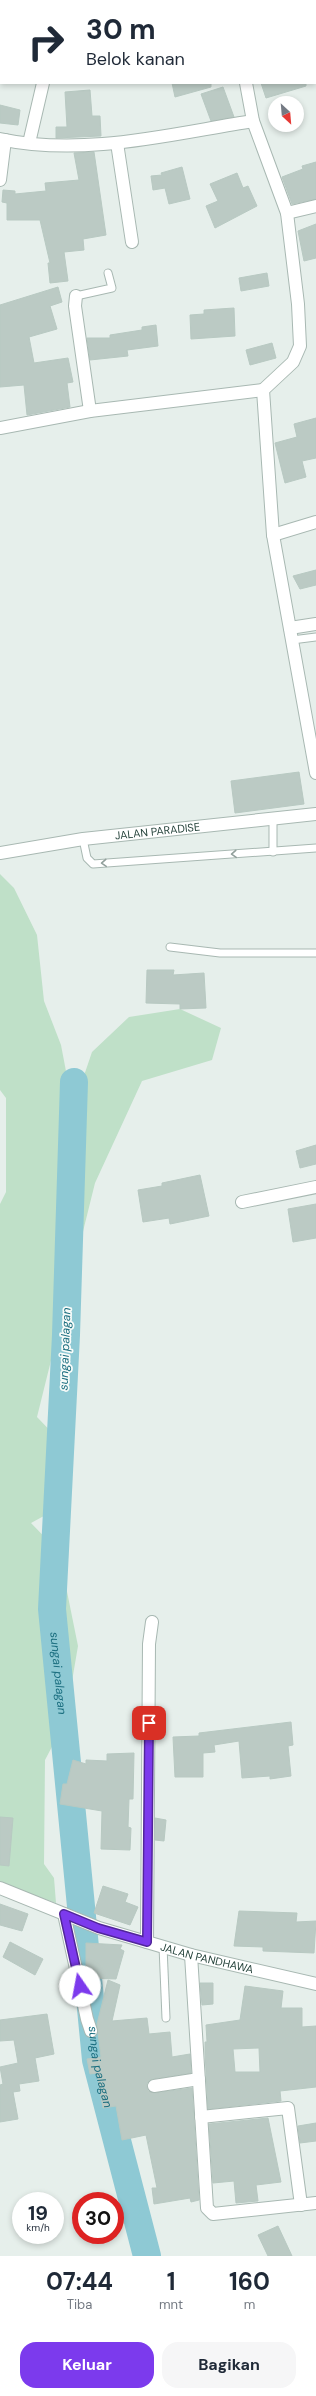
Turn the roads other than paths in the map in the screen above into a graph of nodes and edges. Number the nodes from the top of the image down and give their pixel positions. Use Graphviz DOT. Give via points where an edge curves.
graph roads {
  1 [pos="43,84"];
  2 [pos="246,84"];
  3 [pos="253,121"];
  4 [pos="3,139"];
  5 [pos="29,143"];
  6 [pos="117,143"];
  7 [pos="0,180"];
  8 [pos="316,206"];
  9 [pos="287,213"];
  10 [pos="132,242"];
  11 [pos="108,273"];
  12 [pos="76,296"];
  13 [pos="262,390"];
  14 [pos="90,410"];
  15 [pos="0,428"];
  16 [pos="316,522"];
  17 [pos="273,535"];
  18 [pos="316,624"];
  19 [pos="291,634"];
  20 [pos="316,636"];
  21 [pos="316,773"];
  22 [pos="316,814"];
  23 [pos="272,820"];
  24 [pos="83,839"];
  25 [pos="316,848"];
  26 [pos="273,852"];
  27 [pos="0,853"];
  28 [pos="170,947"];
  29 [pos="316,953"];
  30 [pos="316,1187"];
  31 [pos="242,1202"];
  32 [pos="152,1622"];
  33 [pos="0,1888"];
  34 [pos="64,1914"];
  35 [pos="147,1942"];
  36 [pos="163,1946"];
  37 [pos="191,1955"];
  38 [pos="316,1984"];
  39 [pos="166,2018"];
  40 [pos="91,2031"];
  41 [pos="199,2079"];
  42 [pos="154,2086"];
  43 [pos="201,2117"];
  44 [pos="316,2203"];
  45 [pos="301,2205"];
  1 -- 5 [label="street"];
  2 -- 3 [label="street"];
  3 -- 6 [label="street"];
  3 -- 9 [label="street"];
  4 -- 5 [label="street"];
  4 -- 7 [label="street"];
  5 -- 6 [label="street" via="72,146"];
  6 -- 10 [label="street"];
  8 -- 9 [label="street"];
  9 -- 13 [label="street" via="298,304 300,346 293,362"];
  11 -- 12 [label="lane" via="112,288"];
  12 -- 14 [label="street" via="75,306"];
  13 -- 14 [label="street"];
  13 -- 17 [label="street"];
  14 -- 15 [label="street"];
  16 -- 17 [label="street"];
  17 -- 19 [label="street"];
  18 -- 19 [label="street"];
  19 -- 20 [label="lane"];
  19 -- 21 [label="street"];
  22 -- 23 [label="street, JALAN PARADISE"];
  23 -- 24 [label="street, JALAN PARADISE"];
  23 -- 26 [label="lane"];
  26 -- 24 [label="lane, one-way" via="93,864 86,858"];
  24 -- 27 [label="street, JALAN PARADISE"];
  25 -- 26 [label="lane"];
  28 -- 29 [label="lane" via="220,953"];
  30 -- 31 [label="street"];
  32 -- 35 [label="street" via="149,1644"];
  33 -- 34 [label="street"];
  34 -- 35 [label="street, JALAN PANDHAWA" via="98,1928"];
  34 -- 40 [label="street"];
  35 -- 36 [label="street, JALAN PANDHAWA"];
  36 -- 37 [label="street, JALAN PANDHAWA"];
  36 -- 39 [label="lane"];
  37 -- 38 [label="street, JALAN PANDHAWA"];
  37 -- 41 [label="street"];
  41 -- 42 [label="street"];
  41 -- 43 [label="street"];
  43 -- 45 [label="street" via="288,2108"];
  43 -- 45 [label="street" via="206,2208 209,2212 213,2214"];
  44 -- 45 [label="street"];
}
